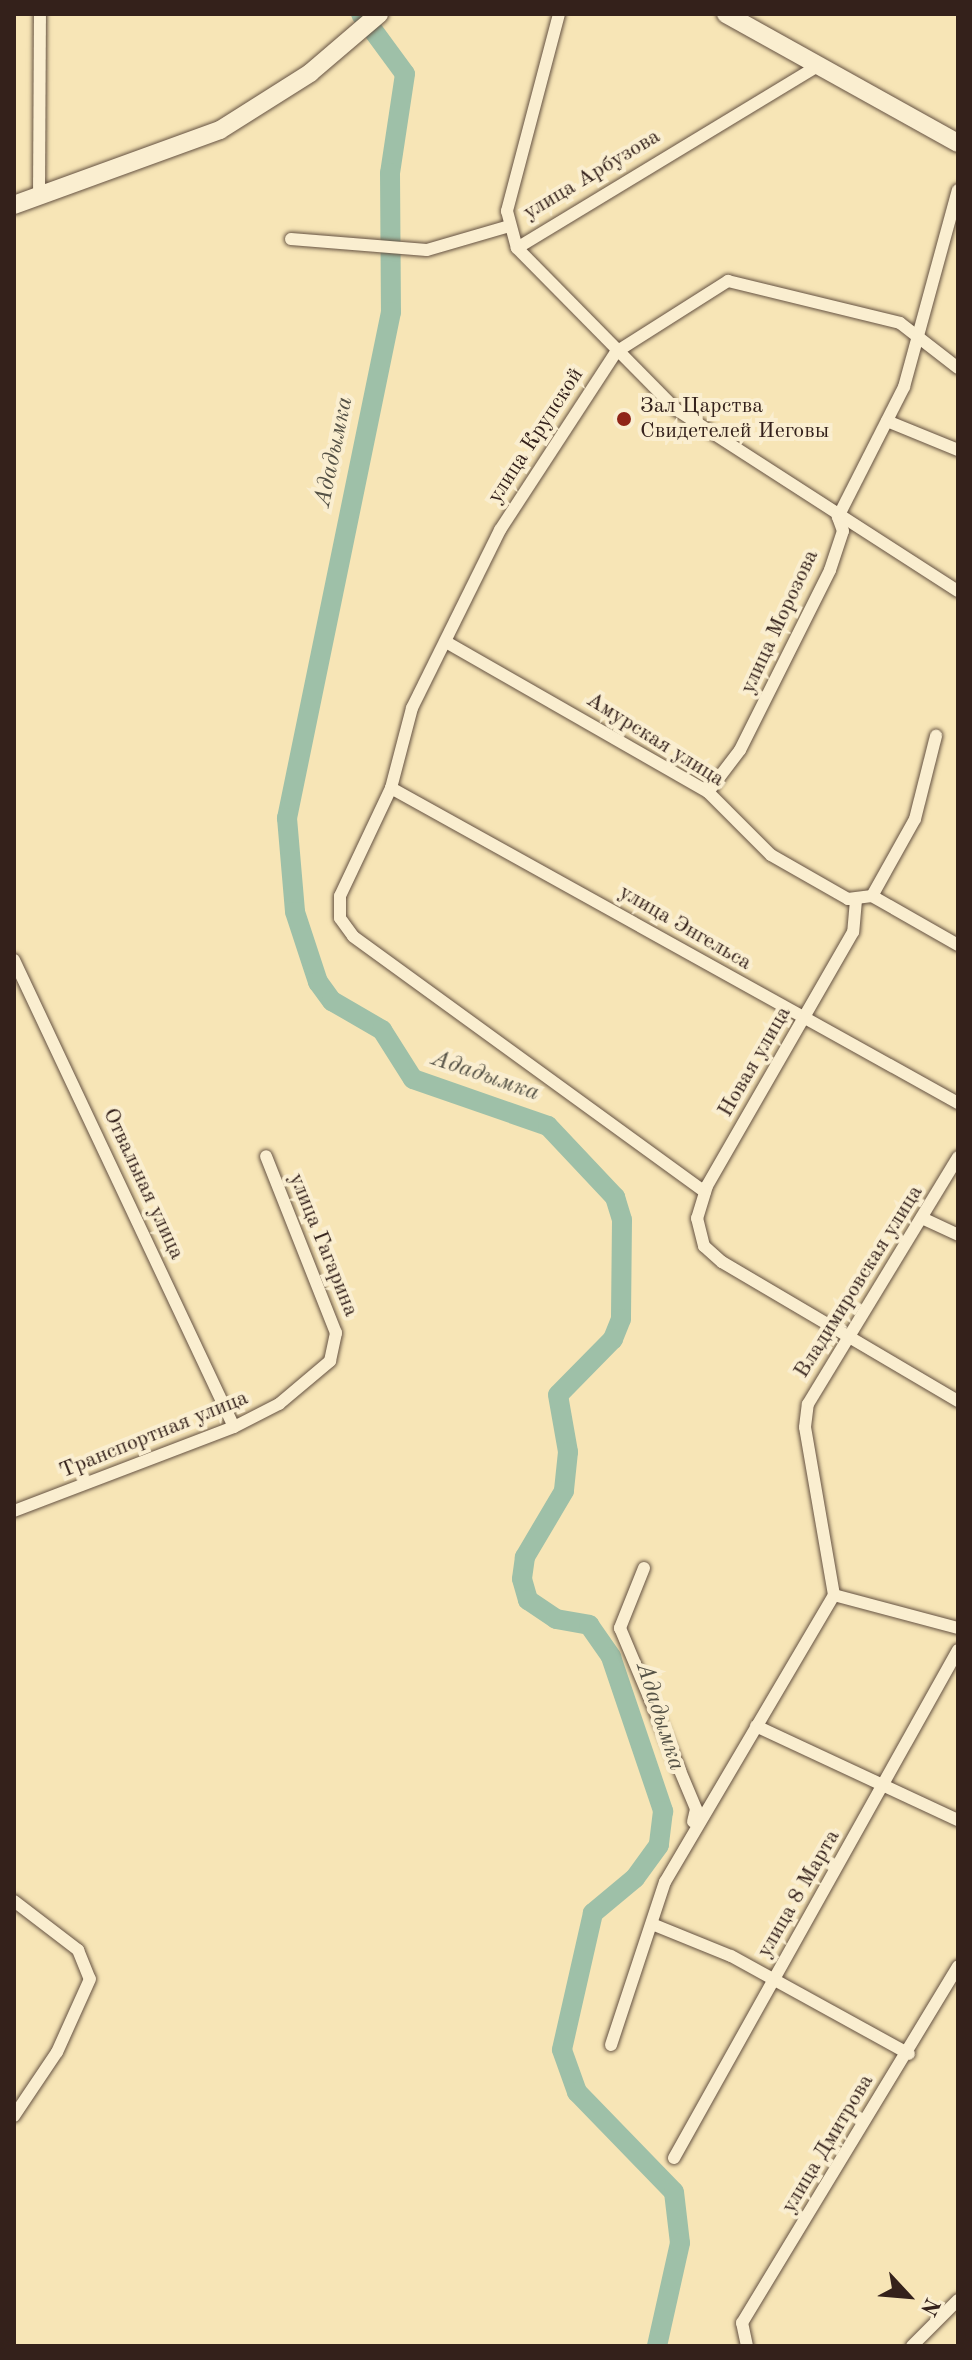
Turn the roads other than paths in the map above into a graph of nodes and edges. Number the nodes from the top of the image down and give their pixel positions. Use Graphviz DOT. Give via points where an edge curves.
graph roads {
  1 [pos="40,14"];
  2 [pos="379,14"];
  3 [pos="559,14"];
  4 [pos="726,14"];
  5 [pos="817,66"];
  6 [pos="958,143"];
  7 [pos="958,190"];
  8 [pos="39,197"];
  9 [pos="14,205"];
  10 [pos="509,226"];
  11 [pos="291,239"];
  12 [pos="517,248"];
  13 [pos="917,341"];
  14 [pos="616,352"];
  15 [pos="958,368"];
  16 [pos="887,421"];
  17 [pos="958,450"];
  18 [pos="838,517"];
  19 [pos="958,591"];
  20 [pos="446,642"];
  21 [pos="936,736"];
  22 [pos="391,788"];
  23 [pos="708,792"];
  24 [pos="872,896"];
  25 [pos="856,900"];
  26 [pos="958,945"];
  27 [pos="14,960"];
  28 [pos="802,1019"];
  29 [pos="958,1103"];
  30 [pos="266,1156"];
  31 [pos="958,1157"];
  32 [pos="705,1192"];
  33 [pos="922,1218"];
  34 [pos="958,1235"];
  35 [pos="844,1340"];
  36 [pos="337,1350"];
  37 [pos="958,1401"];
  38 [pos="234,1427"];
  39 [pos="14,1511"];
  40 [pos="644,1568"];
  41 [pos="834,1595"];
  42 [pos="958,1628"];
  43 [pos="958,1650"];
  44 [pos="756,1726"];
  45 [pos="885,1781"];
  46 [pos="958,1820"];
  47 [pos="692,1829"];
  48 [pos="14,1901"];
  49 [pos="652,1924"];
  50 [pos="958,1966"];
  51 [pos="774,1979"];
  52 [pos="611,2045"];
  53 [pos="909,2054"];
  54 [pos="14,2116"];
  55 [pos="674,2158"];
  56 [pos="958,2300"];
  57 [pos="745,2345"];
  58 [pos="912,2346"];
  1 -- 8 [label="street"];
  2 -- 8 [label="street" via="261,109 220,130"];
  3 -- 10 [label="street, улица Арбузова" via="507,211"];
  4 -- 5 [label="street"];
  5 -- 6 [label="street"];
  5 -- 12 [label="street, улица Арбузова"];
  7 -- 13 [label="street, улица Морозова"];
  8 -- 9 [label="street"];
  10 -- 11 [label="street" via="427,250 375,251"];
  10 -- 12 [label="street, улица Арбузова"];
  12 -- 14 [label="street"];
  13 -- 14 [label="street, улица Крупской" via="900,323 728,281"];
  13 -- 15 [label="street, улица Крупской"];
  13 -- 16 [label="street, улица Морозова"];
  14 -- 18 [label="street" via="677,410"];
  14 -- 20 [label="street, улица Крупской" via="500,530"];
  16 -- 17 [label="street"];
  16 -- 18 [label="street, улица Морозова"];
  18 -- 19 [label="street"];
  18 -- 23 [label="street, улица Морозова" via="843,531 830,570 740,750"];
  20 -- 22 [label="street, улица Крупской" via="412,708"];
  20 -- 23 [label="street, Амурская улица"];
  21 -- 24 [label="street" via="915,819"];
  22 -- 28 [label="street, улица Энгельса"];
  22 -- 32 [label="street, улица Крупской" via="340,896 340,918 353,936 423,980"];
  23 -- 25 [label="street, Амурская улица" via="771,855"];
  24 -- 25 [label="street"];
  24 -- 26 [label="street"];
  25 -- 28 [label="street, Новая улица" via="853,932"];
  27 -- 38 [label="street, Отвальная улица"];
  28 -- 29 [label="street, улица Энгельса"];
  28 -- 32 [label="street, Новая улица"];
  30 -- 36 [label="street, улица Гагарина"];
  31 -- 33 [label="street, Владимировская улица"];
  32 -- 35 [label="street, Новая улица" via="697,1218 704,1246"];
  33 -- 34 [label="street"];
  33 -- 35 [label="street, Владимировская улица"];
  35 -- 37 [label="street"];
  35 -- 41 [label="street, Владимировская улица" via="808,1404 805,1427"];
  36 -- 38 [label="street, Транспортная улица" via="279,1404"];
  38 -- 39 [label="street, Транспортная улица"];
  40 -- 47 [label="street" via="620,1628 696,1809"];
  41 -- 42 [label="street"];
  41 -- 44 [label="street"];
  43 -- 45 [label="street, улица 8 Марта"];
  44 -- 45 [label="street" via="831,1765"];
  44 -- 47 [label="street"];
  45 -- 46 [label="street"];
  45 -- 51 [label="street, улица 8 Марта"];
  47 -- 49 [label="street"];
  48 -- 54 [label="street" via="78,1950 90,1979 57,2052"];
  49 -- 51 [label="street"];
  49 -- 52 [label="street"];
  50 -- 53 [label="street, улица Дмитрова"];
  51 -- 53 [label="street"];
  51 -- 55 [label="street, улица 8 Марта"];
  53 -- 57 [label="street, улица Дмитрова" via="742,2323"];
  56 -- 58 [label="street"];
}
